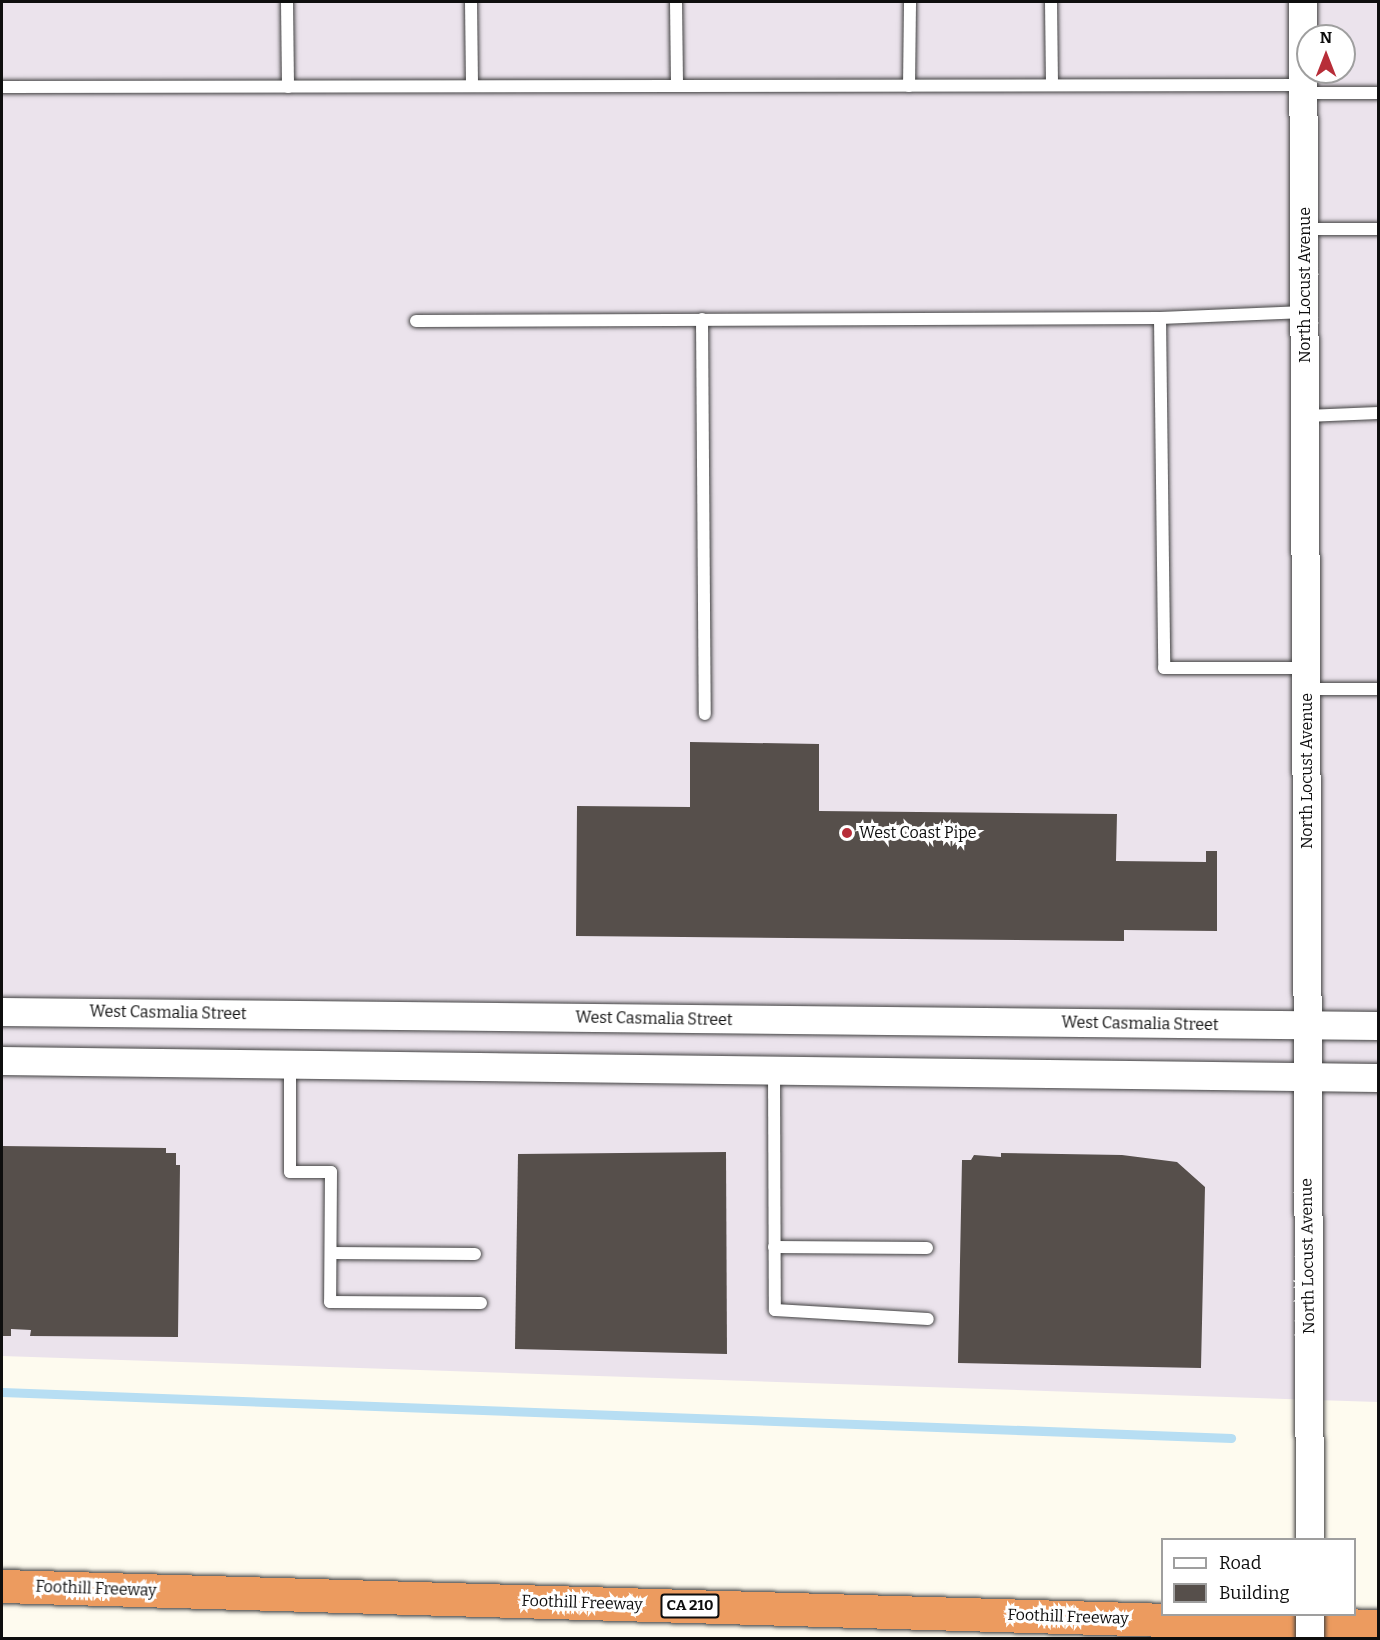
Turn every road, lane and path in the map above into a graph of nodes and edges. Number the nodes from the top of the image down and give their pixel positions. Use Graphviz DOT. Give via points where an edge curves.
graph roads {
  1 [pos="287,2"];
  2 [pos="471,2"];
  3 [pos="676,2"];
  4 [pos="910,2"];
  5 [pos="1051,2"];
  6 [pos="1303,2"];
  7 [pos="1052,85"];
  8 [pos="472,86"];
  9 [pos="677,86"];
  10 [pos="909,86"];
  11 [pos="2,87"];
  12 [pos="288,87"];
  13 [pos="1304,89"];
  14 [pos="1378,93"];
  15 [pos="1305,229"];
  16 [pos="1378,229"];
  17 [pos="1305,312"];
  18 [pos="1160,318"];
  19 [pos="702,320"];
  20 [pos="416,321"];
  21 [pos="1378,413"];
  22 [pos="1306,416"];
  23 [pos="1307,678"];
  24 [pos="1378,689"];
  25 [pos="705,714"];
  26 [pos="2,1012"];
  27 [pos="1307,1026"];
  28 [pos="1378,1026"];
  29 [pos="2,1061"];
  30 [pos="290,1065"];
  31 [pos="774,1071"];
  32 [pos="1306,1077"];
  33 [pos="1378,1078"];
  34 [pos="774,1247"];
  35 [pos="927,1248"];
  36 [pos="331,1254"];
  37 [pos="475,1254"];
  38 [pos="482,1302"];
  39 [pos="928,1318"];
  40 [pos="1310,1538"];
  41 [pos="2,1586"];
  42 [pos="1310,1616"];
  43 [pos="1378,1626"];
  44 [pos="1310,1638"];
  1 -- 12 [label="lane"];
  2 -- 8 [label="lane"];
  3 -- 9 [label="lane"];
  4 -- 10 [label="lane"];
  5 -- 7 [label="lane"];
  6 -- 13 [label="street, North Locust Avenue"];
  7 -- 10 [label="lane"];
  7 -- 13 [label="lane"];
  8 -- 9 [label="lane"];
  8 -- 12 [label="lane"];
  9 -- 10 [label="lane"];
  11 -- 12 [label="lane"];
  13 -- 14 [label="lane"];
  13 -- 15 [label="street, North Locust Avenue"];
  15 -- 16 [label="lane"];
  15 -- 17 [label="street, North Locust Avenue"];
  17 -- 18 [label="lane"];
  17 -- 22 [label="street, North Locust Avenue"];
  18 -- 19 [label="lane"];
  18 -- 23 [label="lane" via="1164,668"];
  19 -- 20 [label="lane"];
  19 -- 25 [label="lane"];
  21 -- 22 [label="lane"];
  22 -- 23 [label="street, North Locust Avenue"];
  23 -- 24 [label="lane"];
  23 -- 27 [label="street, North Locust Avenue"];
  26 -- 27 [label="street, West Casmalia Street"];
  27 -- 28 [label="street, West Casmalia Street"];
  27 -- 32 [label="street, North Locust Avenue"];
  29 -- 30 [label="street"];
  30 -- 31 [label="street"];
  30 -- 36 [label="lane" via="290,1172 331,1172"];
  31 -- 32 [label="street"];
  31 -- 34 [label="lane"];
  32 -- 33 [label="street"];
  32 -- 40 [label="street, North Locust Avenue"];
  34 -- 35 [label="lane"];
  34 -- 39 [label="lane" via="775,1310"];
  36 -- 37 [label="lane"];
  36 -- 38 [label="lane" via="330,1302"];
  41 -- 43 [label="highway, Foothill Freeway / CA 210"];
  42 -- 44 [label="street, bridge"];
}
